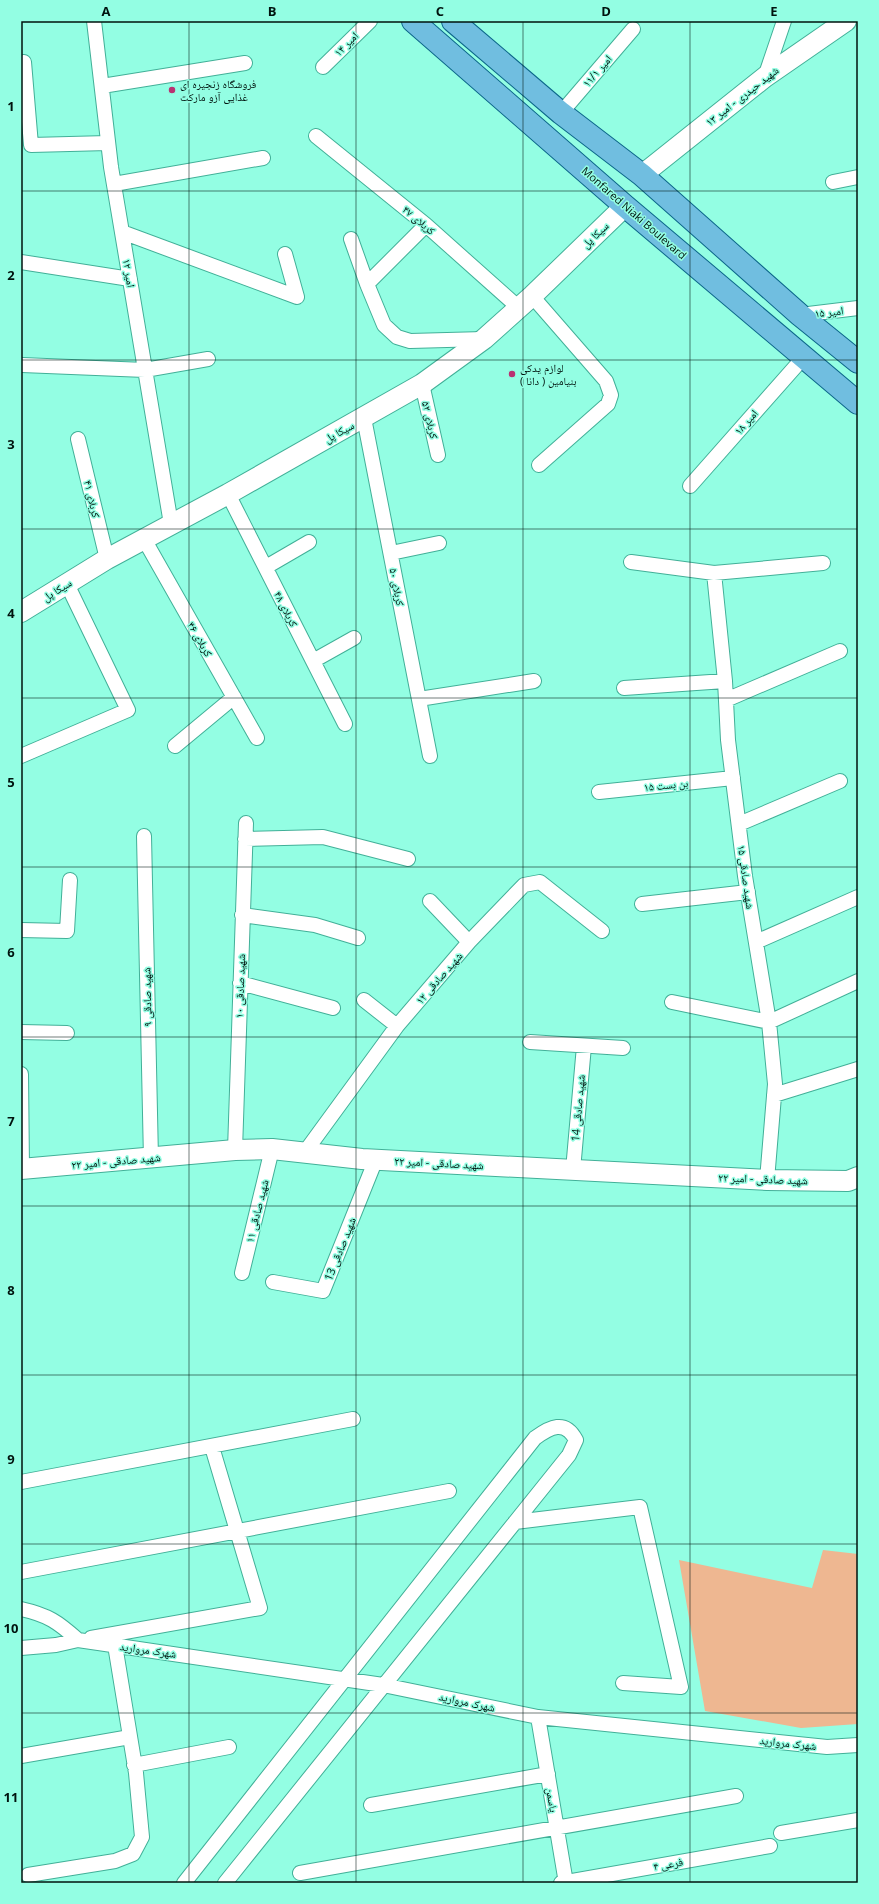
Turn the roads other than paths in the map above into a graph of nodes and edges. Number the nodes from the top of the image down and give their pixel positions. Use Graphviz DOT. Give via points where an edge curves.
graph roads {
  1 [pos="94,21"];
  2 [pos="370,21"];
  3 [pos="413,21"];
  4 [pos="453,21"];
  5 [pos="784,21"];
  6 [pos="846,21"];
  7 [pos="633,29"];
  8 [pos="24,62"];
  9 [pos="245,63"];
  10 [pos="323,67"];
  11 [pos="765,77"];
  12 [pos="102,86"];
  13 [pos="561,113"];
  14 [pos="316,136"];
  15 [pos="108,143"];
  16 [pos="263,158"];
  17 [pos="642,175"];
  18 [pos="858,177"];
  19 [pos="833,182"];
  20 [pos="114,184"];
  21 [pos="625,206"];
  22 [pos="426,225"];
  23 [pos="122,232"];
  24 [pos="351,239"];
  25 [pos="285,254"];
  26 [pos="21,262"];
  27 [pos="130,279"];
  28 [pos="367,284"];
  29 [pos="526,302"];
  30 [pos="858,308"];
  31 [pos="800,315"];
  32 [pos="484,339"];
  33 [pos="803,358"];
  34 [pos="208,359"];
  35 [pos="858,362"];
  36 [pos="22,365"];
  37 [pos="145,370"];
  38 [pos="422,384"];
  39 [pos="858,403"];
  40 [pos="364,418"];
  41 [pos="78,439"];
  42 [pos="438,455"];
  43 [pos="539,465"];
  44 [pos="690,486"];
  45 [pos="228,494"];
  46 [pos="171,524"];
  47 [pos="144,539"];
  48 [pos="309,542"];
  49 [pos="439,543"];
  50 [pos="391,553"];
  51 [pos="107,559"];
  52 [pos="631,562"];
  53 [pos="823,563"];
  54 [pos="266,567"];
  55 [pos="714,573"];
  56 [pos="67,584"];
  57 [pos="21,612"];
  58 [pos="354,638"];
  59 [pos="840,651"];
  60 [pos="313,661"];
  61 [pos="534,681"];
  62 [pos="725,681"];
  63 [pos="624,688"];
  64 [pos="234,697"];
  65 [pos="419,699"];
  66 [pos="726,700"];
  67 [pos="344,724"];
  68 [pos="257,738"];
  69 [pos="175,746"];
  70 [pos="22,754"];
  71 [pos="430,756"];
  72 [pos="733,778"];
  73 [pos="840,781"];
  74 [pos="599,792"];
  75 [pos="246,823"];
  76 [pos="739,824"];
  77 [pos="144,836"];
  78 [pos="245,839"];
  79 [pos="408,859"];
  80 [pos="70,880"];
  81 [pos="748,892"];
  82 [pos="858,897"];
  83 [pos="430,900"];
  84 [pos="642,904"];
  85 [pos="242,916"];
  86 [pos="21,930"];
  87 [pos="602,931"];
  88 [pos="358,938"];
  89 [pos="469,942"];
  90 [pos="756,942"];
  91 [pos="858,981"];
  92 [pos="240,983"];
  93 [pos="364,1000"];
  94 [pos="672,1002"];
  95 [pos="333,1008"];
  96 [pos="769,1022"];
  97 [pos="397,1026"];
  98 [pos="21,1032"];
  99 [pos="67,1033"];
  100 [pos="530,1042"];
  101 [pos="584,1046"];
  102 [pos="623,1048"];
  103 [pos="858,1069"];
  104 [pos="21,1074"];
  105 [pos="774,1096"];
  106 [pos="272,1149"];
  107 [pos="235,1150"];
  108 [pos="305,1152"];
  109 [pos="150,1159"];
  110 [pos="376,1159"];
  111 [pos="21,1169"];
  112 [pos="572,1170"];
  113 [pos="858,1177"];
  114 [pos="767,1180"];
  115 [pos="242,1273"];
  116 [pos="273,1282"];
  117 [pos="353,1419"];
  118 [pos="212,1447"];
  119 [pos="21,1482"];
  120 [pos="449,1491"];
  121 [pos="514,1522"];
  122 [pos="237,1532"];
  123 [pos="21,1572"];
  124 [pos="21,1609"];
  125 [pos="78,1640"];
  126 [pos="115,1645"];
  127 [pos="21,1648"];
  128 [pos="345,1679"];
  129 [pos="623,1683"];
  130 [pos="383,1685"];
  131 [pos="538,1717"];
  132 [pos="130,1737"];
  133 [pos="858,1745"];
  134 [pos="229,1747"];
  135 [pos="21,1756"];
  136 [pos="134,1765"];
  137 [pos="548,1774"];
  138 [pos="736,1796"];
  139 [pos="371,1805"];
  140 [pos="858,1820"];
  141 [pos="557,1827"];
  142 [pos="780,1833"];
  143 [pos="770,1846"];
  144 [pos="300,1873"];
  145 [pos="28,1874"];
  146 [pos="184,1883"];
  147 [pos="225,1883"];
  148 [pos="565,1883"];
  1 -- 12 [label="street, امير ۱۲"];
  2 -- 10 [label="street, امیر ۱۴"];
  3 -- 21 [label="main road, Monfared Niaki Boulevard"];
  4 -- 13 [label="main road"];
  5 -- 11 [label="street"];
  6 -- 11 [label="street, شهید حیدری - امیر ۱۳"];
  7 -- 13 [label="street, امیر ۱۱/۱"];
  8 -- 15 [label="street" via="31,145"];
  9 -- 12 [label="street"];
  11 -- 17 [label="street, شهید حیدری - امیر ۱۳"];
  12 -- 15 [label="street, امير ۱۲"];
  13 -- 17 [label="main road"];
  14 -- 22 [label="street, کربلای ۴۷"];
  15 -- 20 [label="street, امير ۱۲"];
  16 -- 20 [label="street"];
  17 -- 31 [label="main road"];
  18 -- 19 [label="street"];
  20 -- 23 [label="street, امير ۱۲"];
  21 -- 29 [label="street, سیکا پل"];
  21 -- 33 [label="main road, Monfared Niaki Boulevard"];
  22 -- 28 [label="street"];
  22 -- 29 [label="street, کربلای ۴۷"];
  23 -- 25 [label="street" via="297,297"];
  23 -- 27 [label="street, امير ۱۲"];
  24 -- 28 [label="street"];
  26 -- 27 [label="street"];
  27 -- 37 [label="street, امير ۱۲"];
  28 -- 32 [label="street" via="384,325 397,337 410,341"];
  29 -- 32 [label="street, سیکا پل"];
  29 -- 43 [label="street, کربلای ۴۷" via="606,381 610,395 608,404"];
  30 -- 31 [label="street, امیر ۱۵"];
  31 -- 35 [label="main road"];
  32 -- 38 [label="street, سیکا پل"];
  33 -- 39 [label="main road, Monfared Niaki Boulevard"];
  33 -- 44 [label="street, امیر ۱۸"];
  34 -- 37 [label="street"];
  36 -- 37 [label="street"];
  37 -- 46 [label="street, امير ۱۲"];
  38 -- 40 [label="street, سیکا پل"];
  38 -- 42 [label="street, کربلای ۵۲"];
  40 -- 45 [label="street, سیکا پل"];
  40 -- 50 [label="street, کربلای ۵۰"];
  41 -- 51 [label="street, کربلای ۴۱"];
  45 -- 46 [label="street, سیکا پل"];
  45 -- 54 [label="street, کربلای ۴۸"];
  46 -- 47 [label="street, سیکا پل"];
  47 -- 51 [label="street, سیکا پل"];
  47 -- 64 [label="street, کربلای ۴۶"];
  48 -- 54 [label="street"];
  49 -- 50 [label="street"];
  50 -- 65 [label="street, کربلای ۵۰"];
  51 -- 56 [label="street, سیکا پل"];
  52 -- 55 [label="street"];
  53 -- 55 [label="street"];
  54 -- 60 [label="street, کربلای ۴۸"];
  55 -- 62 [label="street, شهید صادقی ۱۵"];
  56 -- 57 [label="street, سیکا پل"];
  56 -- 70 [label="street" via="128,710"];
  58 -- 60 [label="street"];
  59 -- 66 [label="street"];
  60 -- 67 [label="street, کربلای ۴۸"];
  61 -- 65 [label="street"];
  62 -- 63 [label="street"];
  62 -- 66 [label="street, شهید صادقی ۱۵"];
  64 -- 68 [label="street, کربلای ۴۶"];
  64 -- 69 [label="street"];
  65 -- 71 [label="street, کربلای ۵۰"];
  66 -- 72 [label="street, شهید صادقی ۱۵"];
  72 -- 74 [label="street, بن بست ۱۵"];
  72 -- 76 [label="street, شهید صادقی ۱۵"];
  73 -- 76 [label="street"];
  75 -- 78 [label="street, شهید صادقی ۱۰"];
  76 -- 81 [label="street, شهید صادقی ۱۵"];
  77 -- 109 [label="street, شهید صادقی ۹"];
  78 -- 79 [label="street" via="323,837"];
  78 -- 85 [label="street, شهید صادقی ۱۰"];
  80 -- 86 [label="street" via="67,931"];
  81 -- 84 [label="street"];
  81 -- 90 [label="street, شهید صادقی ۱۵"];
  82 -- 90 [label="street"];
  83 -- 89 [label="street"];
  85 -- 88 [label="street" via="315,925"];
  85 -- 92 [label="street, شهید صادقی ۱۰"];
  87 -- 89 [label="street, شهید صادقی ۱۲" via="540,882 524,885"];
  89 -- 97 [label="street, شهید صادقی ۱۲"];
  90 -- 96 [label="street, شهید صادقی ۱۵"];
  91 -- 96 [label="street"];
  92 -- 95 [label="street"];
  92 -- 107 [label="street, شهید صادقی ۱۰"];
  93 -- 97 [label="street"];
  94 -- 96 [label="street"];
  96 -- 105 [label="street, شهید صادقی ۱۵"];
  97 -- 108 [label="street, شهید صادقی ۱۲"];
  98 -- 99 [label="street"];
  100 -- 101 [label="street"];
  101 -- 102 [label="street"];
  101 -- 112 [label="street, شهید صادقی 14"];
  103 -- 105 [label="street"];
  104 -- 111 [label="street"];
  105 -- 114 [label="street, شهید صادقی ۱۵"];
  106 -- 107 [label="street, شهید صادقی - امیر ۲۲"];
  106 -- 108 [label="street, شهید صادقی - امیر ۲۲"];
  106 -- 115 [label="street, شهید صادقی ۱۱"];
  107 -- 109 [label="street, شهید صادقی - امیر ۲۲"];
  108 -- 110 [label="street, شهید صادقی - امیر ۲۲"];
  109 -- 111 [label="street, شهید صادقی - امیر ۲۲"];
  110 -- 112 [label="street, شهید صادقی - امیر ۲۲"];
  110 -- 116 [label="street, شهید صادقی 13" via="323,1291"];
  112 -- 114 [label="street, شهید صادقی - امیر ۲۲"];
  113 -- 114 [label="street, شهید صادقی - امیر ۲۲" via="848,1181"];
  117 -- 118 [label="street"];
  118 -- 119 [label="street"];
  118 -- 122 [label="street"];
  120 -- 122 [label="street"];
  121 -- 128 [label="street" via="568,1455 576,1440 571,1431 563,1427 550,1428 535,1438"];
  121 -- 129 [label="street" via="640,1507 680,1687"];
  121 -- 130 [label="street"];
  122 -- 123 [label="street"];
  122 -- 125 [label="street" via="260,1608"];
  124 -- 125 [label="street" via="40,1613 60,1624"];
  125 -- 126 [label="street, شهرک مروارید"];
  125 -- 127 [label="street, شهرک مروارید"];
  126 -- 128 [label="street, شهرک مروارید"];
  126 -- 132 [label="street"];
  128 -- 130 [label="street, شهرک مروارید"];
  128 -- 146 [label="street"];
  130 -- 131 [label="street, شهرک مروارید"];
  130 -- 147 [label="street"];
  131 -- 133 [label="street, شهرک مروارید" via="827,1747"];
  131 -- 137 [label="street, یاسمن"];
  132 -- 135 [label="street"];
  132 -- 136 [label="street"];
  134 -- 136 [label="street"];
  136 -- 145 [label="street" via="142,1837 133,1854 115,1861"];
  137 -- 139 [label="street"];
  137 -- 141 [label="street, یاسمن"];
  138 -- 141 [label="street"];
  140 -- 142 [label="street"];
  141 -- 144 [label="street"];
  141 -- 148 [label="street, یاسمن"];
  143 -- 148 [label="street, فرعی ۴"];
}
